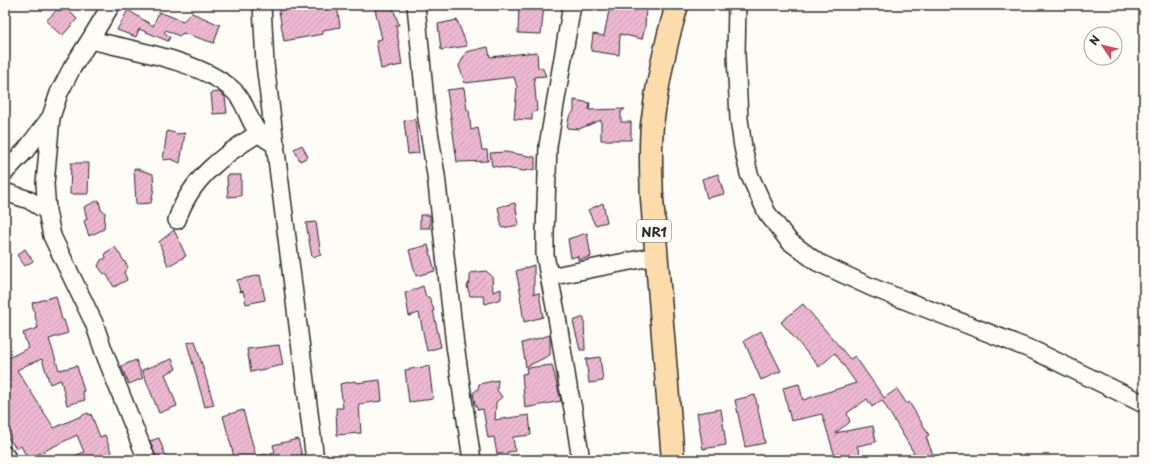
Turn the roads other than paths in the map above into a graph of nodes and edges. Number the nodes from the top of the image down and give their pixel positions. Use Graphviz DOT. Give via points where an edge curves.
graph roads {
  1 [pos="111,5"];
  2 [pos="262,5"];
  3 [pos="416,5"];
  4 [pos="572,5"];
  5 [pos="677,5"];
  6 [pos="737,5"];
  7 [pos="90,40"];
  8 [pos="51,117"];
  9 [pos="259,133"];
  10 [pos="276,145"];
  11 [pos="5,172"];
  12 [pos="5,192"];
  13 [pos="47,211"];
  14 [pos="177,220"];
  15 [pos="656,256"];
  16 [pos="549,277"];
  17 [pos="1144,404"];
  18 [pos="5,455"];
  19 [pos="8,460"];
  20 [pos="147,460"];
  21 [pos="315,460"];
  22 [pos="472,460"];
  23 [pos="581,460"];
  24 [pos="673,460"];
  1 -- 7 [label="street"];
  2 -- 10 [label="street" via="265,64"];
  3 -- 22 [label="street" via="426,112"];
  4 -- 16 [label="street" via="548,146 545,255"];
  5 -- 15 [label="highway, NR1" via="658,78 652,127 652,199"];
  6 -- 17 [label="street" via="736,55 743,147 749,174 767,214 789,241 817,262 871,287 1035,351"];
  7 -- 8 [label="street" via="59,93"];
  7 -- 9 [label="street" via="156,55 211,75 239,96"];
  8 -- 11 [label="street"];
  8 -- 13 [label="street" via="45,184"];
  9 -- 10 [label="street"];
  9 -- 14 [label="street" via="220,159 206,173 189,193"];
  10 -- 21 [label="street"];
  12 -- 13 [label="street" via="29,200"];
  13 -- 20 [label="street" via="52,236 94,323"];
  15 -- 16 [label="street"];
  15 -- 24 [label="highway, NR1"];
  16 -- 23 [label="street"];
  18 -- 19 [label="street"];
}
